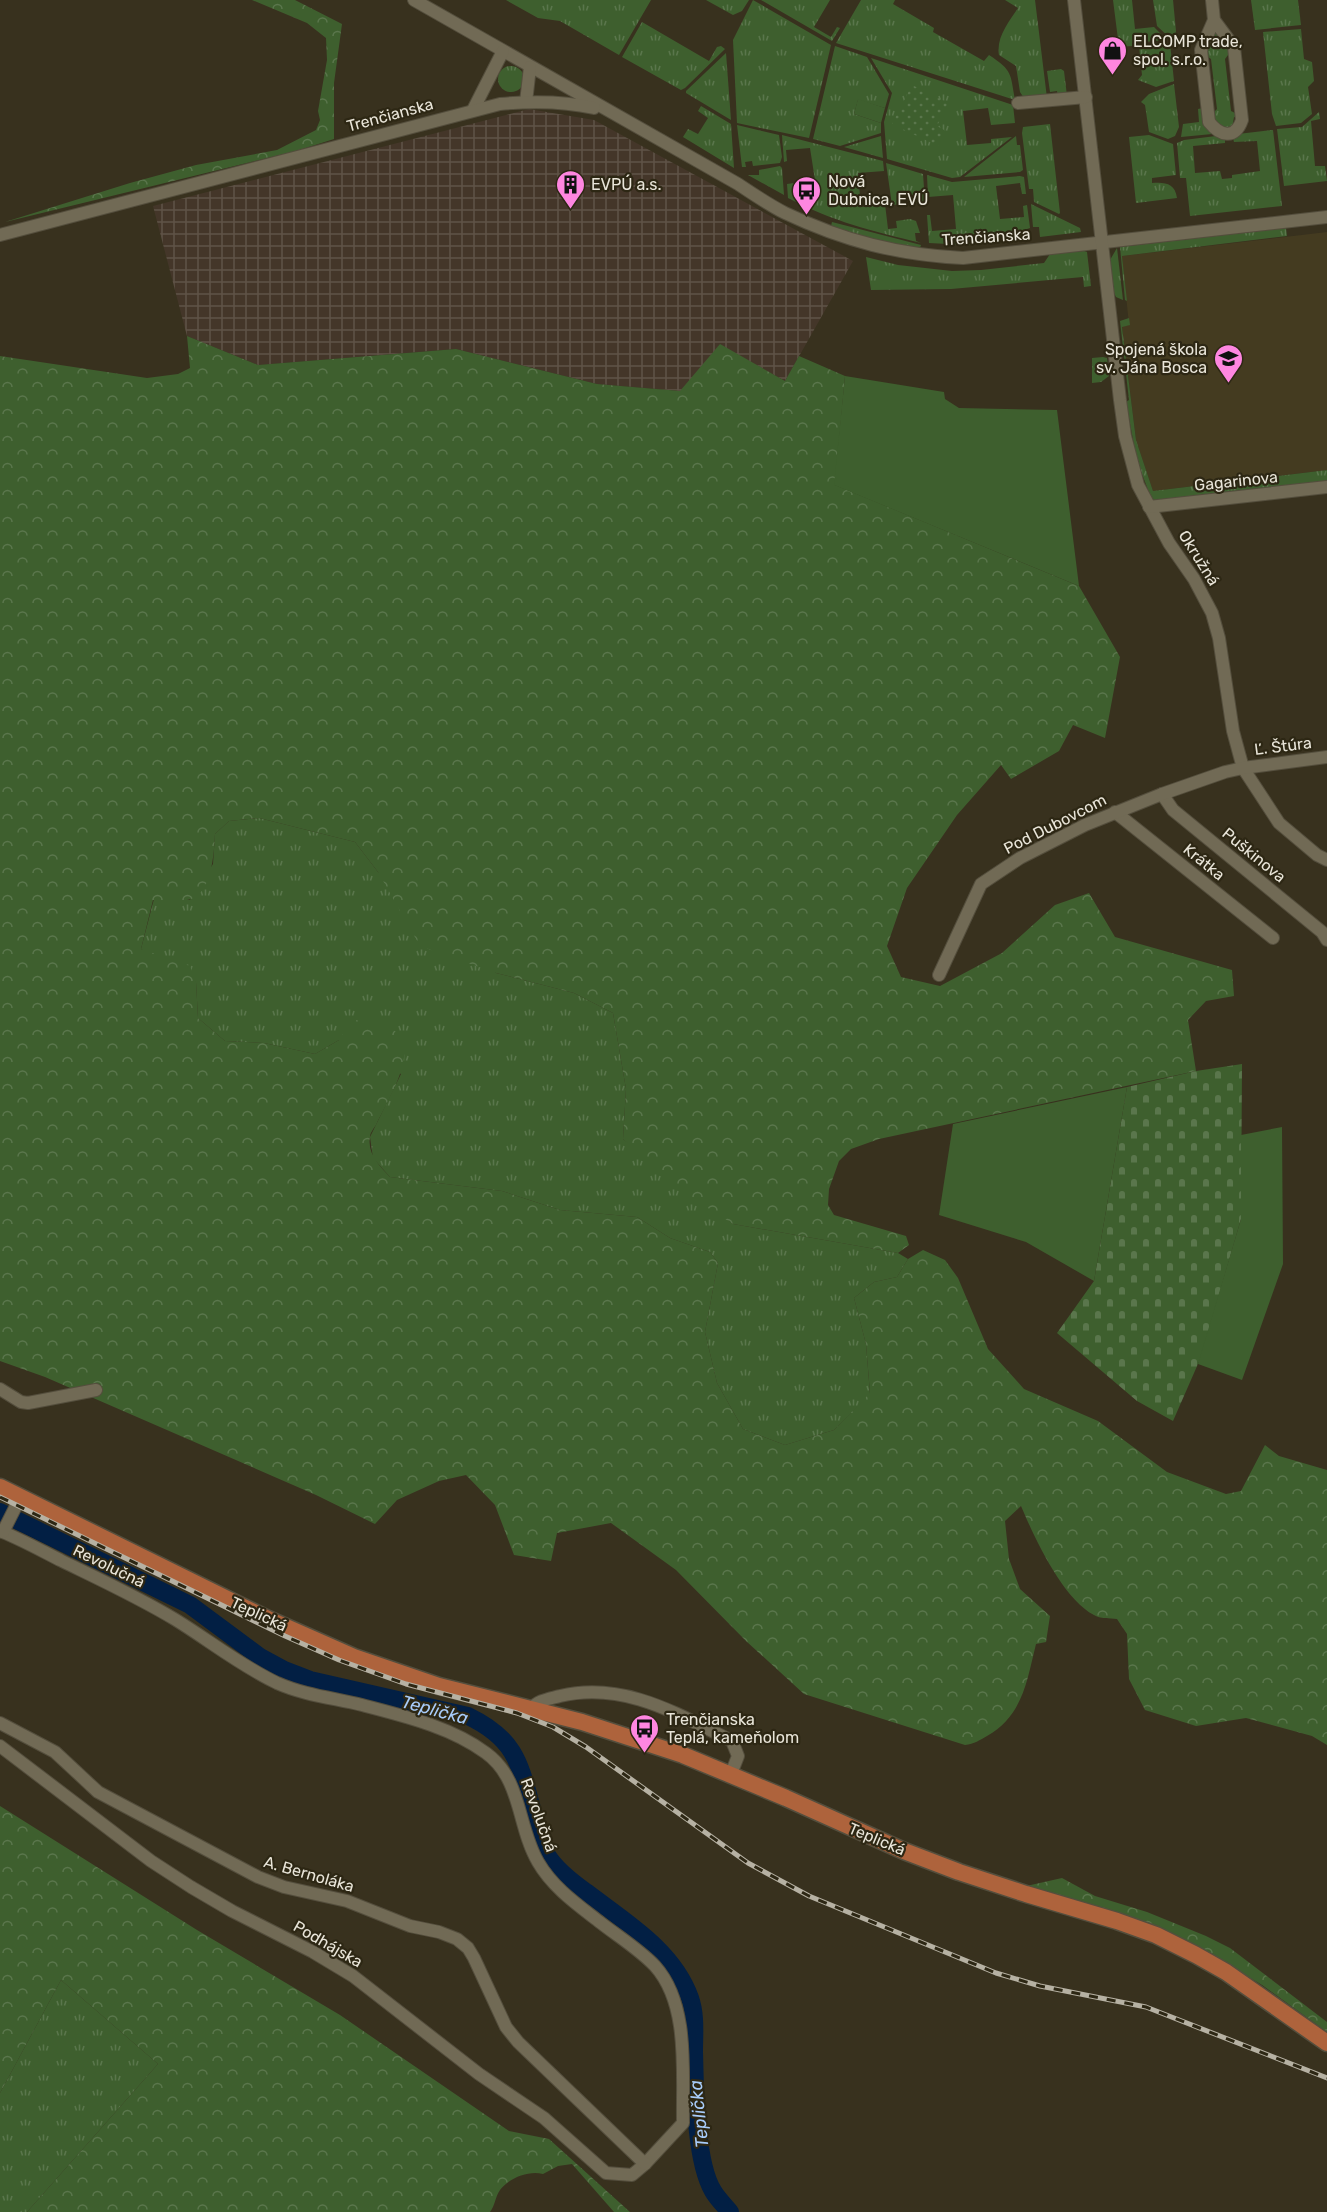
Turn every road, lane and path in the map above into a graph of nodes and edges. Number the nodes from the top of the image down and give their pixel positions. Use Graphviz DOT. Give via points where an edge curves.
graph roads {
  1 [pos="414,0"];
  2 [pos="1074,0"];
  3 [pos="1212,0"];
  4 [pos="1214,20"];
  5 [pos="503,51"];
  6 [pos="530,67"];
  7 [pos="1086,97"];
  8 [pos="526,102"];
  9 [pos="1018,103"];
  10 [pos="473,110"];
  11 [pos="607,111"];
  12 [pos="1327,217"];
  13 [pos="0,235"];
  14 [pos="1103,244"];
  15 [pos="1327,487"];
  16 [pos="1149,507"];
  17 [pos="1327,757"];
  18 [pos="1243,768"];
  19 [pos="1162,794"];
  20 [pos="1115,812"];
  21 [pos="1327,861"];
  22 [pos="1273,938"];
  23 [pos="1327,940"];
  24 [pos="939,975"];
  25 [pos="0,1389"];
  26 [pos="96,1390"];
  27 [pos="0,1487"];
  28 [pos="18,1503"];
  29 [pos="3,1530"];
  30 [pos="531,1709"];
  31 [pos="0,1723"];
  32 [pos="0,1746"];
  33 [pos="731,1774"];
  34 [pos="1327,2043"];
  35 [pos="645,2164"];
  36 [pos="632,2175"];
  1 -- 5 [label="street, Trenčianska"];
  2 -- 7 [label="street, Okružná"];
  3 -- 4 [label="street"];
  4 -- 4 [label="street" via="1201,50 1209,122 1215,131 1228,134 1242,120 1234,47"];
  5 -- 6 [label="street, Trenčianska"];
  5 -- 10 [label="street"];
  6 -- 8 [label="street"];
  6 -- 11 [label="street, Trenčianska"];
  7 -- 9 [label="street"];
  7 -- 14 [label="street, Okružná"];
  8 -- 10 [label="street, Trenčianska"];
  8 -- 11 [label="street, Trenčianska"];
  10 -- 13 [label="street, Trenčianska"];
  11 -- 14 [label="street, Trenčianska" via="784,212 849,239 888,250 963,258"];
  12 -- 14 [label="street, Trenčianska"];
  14 -- 16 [label="street, Okružná" via="1125,436 1138,485"];
  15 -- 16 [label="street, Gagarinova"];
  16 -- 18 [label="street, Okružná" via="1212,613"];
  17 -- 18 [label="street, Ľ. Štúra"];
  18 -- 19 [label="street, Pod Dubovcom"];
  18 -- 21 [label="street, Okružná" via="1280,823"];
  19 -- 20 [label="street, Pod Dubovcom"];
  19 -- 23 [label="street, Puškinova" via="1173,810"];
  20 -- 22 [label="street, Krátka"];
  20 -- 24 [label="street, Pod Dubovcom" via="1020,858 981,884"];
  25 -- 26 [label="street" via="27,1403"];
  27 -- 28 [label="main road, Teplická"];
  28 -- 29 [label="street"];
  28 -- 30 [label="main road, Teplická" via="354,1657 439,1686"];
  29 -- 35 [label="street, Revolučná" via="135,1596 276,1682 303,1693 423,1722 477,1747 498,1763 509,1779 538,1862 554,1885 654,1964 677,2004 683,2122"];
  30 -- 33 [label="main road, Teplická" via="632,1738"];
  30 -- 33 [label="street" via="536,1702 593,1692 653,1702 732,1741 738,1756"];
  31 -- 35 [label="street, A. Bernoláka" via="55,1752 99,1792 258,1877 284,1887 347,1900 410,1926 457,1939 474,1958 506,2027 518,2042"];
  32 -- 36 [label="street, Podhájska" via="151,1861 232,1911 353,1976 479,2074 544,2118 606,2173"];
  33 -- 34 [label="main road, Teplická" via="904,1851 1156,1935 1251,1989"];
  35 -- 36 [label="street, Revolučná"];
}
